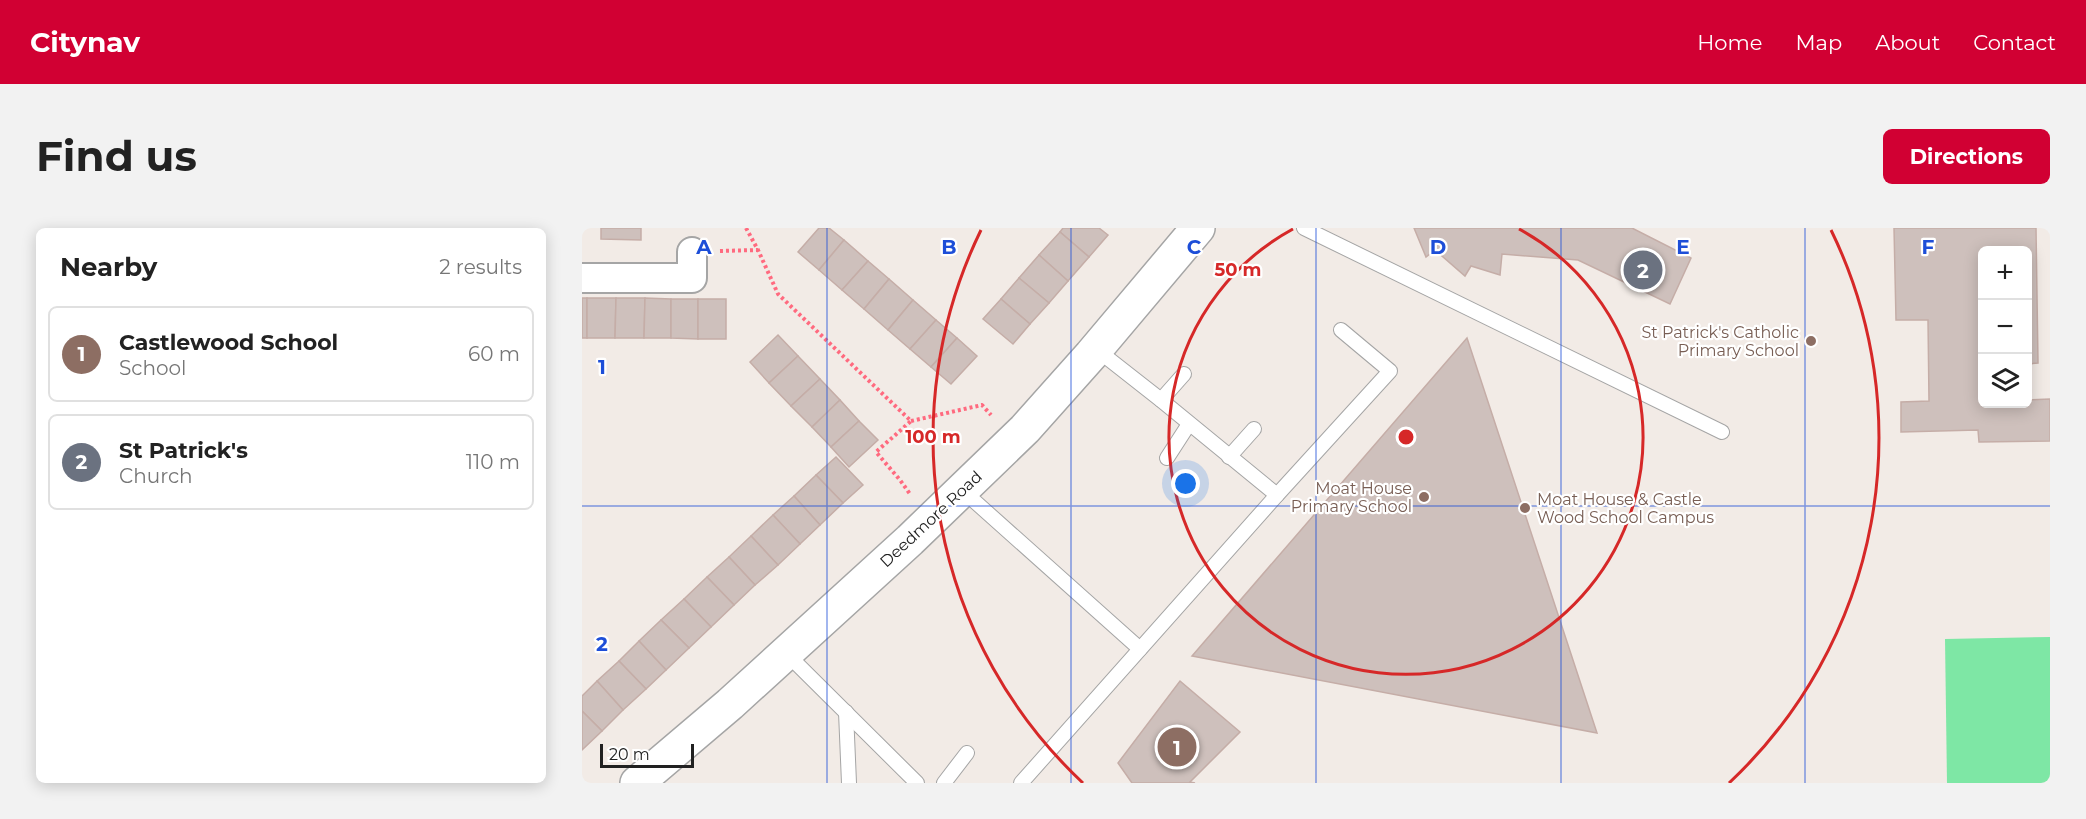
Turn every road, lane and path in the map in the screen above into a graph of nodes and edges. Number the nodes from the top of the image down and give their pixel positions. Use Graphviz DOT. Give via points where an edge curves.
graph roads {
  1 [pos="746,228"];
  2 [pos="1198,228"];
  3 [pos="1304,228"];
  4 [pos="758,250"];
  5 [pos="692,252"];
  6 [pos="582,278"];
  7 [pos="1341,330"];
  8 [pos="1096,349"];
  9 [pos="1184,374"];
  10 [pos="1161,400"];
  11 [pos="911,421"];
  12 [pos="1189,424"];
  13 [pos="1254,429"];
  14 [pos="1722,432"];
  15 [pos="1014,441"];
  16 [pos="1229,457"];
  17 [pos="1167,458"];
  18 [pos="962,490"];
  19 [pos="1276,495"];
  20 [pos="928,522"];
  21 [pos="1140,649"];
  22 [pos="786,652"];
  23 [pos="846,712"];
  24 [pos="967,753"];
  25 [pos="637,783"];
  26 [pos="849,783"];
  27 [pos="917,783"];
  28 [pos="944,783"];
  29 [pos="1021,783"];
  1 -- 4 [label="path"];
  2 -- 8 [label="street, Deedmore Road"];
  3 -- 14 [label="lane"];
  4 -- 5 [label="path"];
  4 -- 11 [label="path" via="778,294"];
  5 -- 6 [label="street" via="692,278"];
  7 -- 19 [label="lane" via="1390,371"];
  8 -- 10 [label="lane"];
  8 -- 15 [label="street, Deedmore Road"];
  9 -- 10 [label="lane"];
  10 -- 12 [label="lane"];
  11 -- 15 [label="path" via="982,405"];
  11 -- 20 [label="path" via="876,452"];
  12 -- 16 [label="lane"];
  12 -- 17 [label="lane"];
  13 -- 16 [label="lane"];
  15 -- 18 [label="street, Deedmore Road"];
  16 -- 19 [label="lane"];
  18 -- 20 [label="street, Deedmore Road"];
  18 -- 21 [label="lane"];
  19 -- 21 [label="lane"];
  20 -- 22 [label="street, Deedmore Road"];
  21 -- 29 [label="lane"];
  22 -- 23 [label="lane"];
  22 -- 25 [label="street, Deedmore Road"];
  23 -- 26 [label="lane"];
  23 -- 27 [label="lane"];
  24 -- 28 [label="lane"];
}
